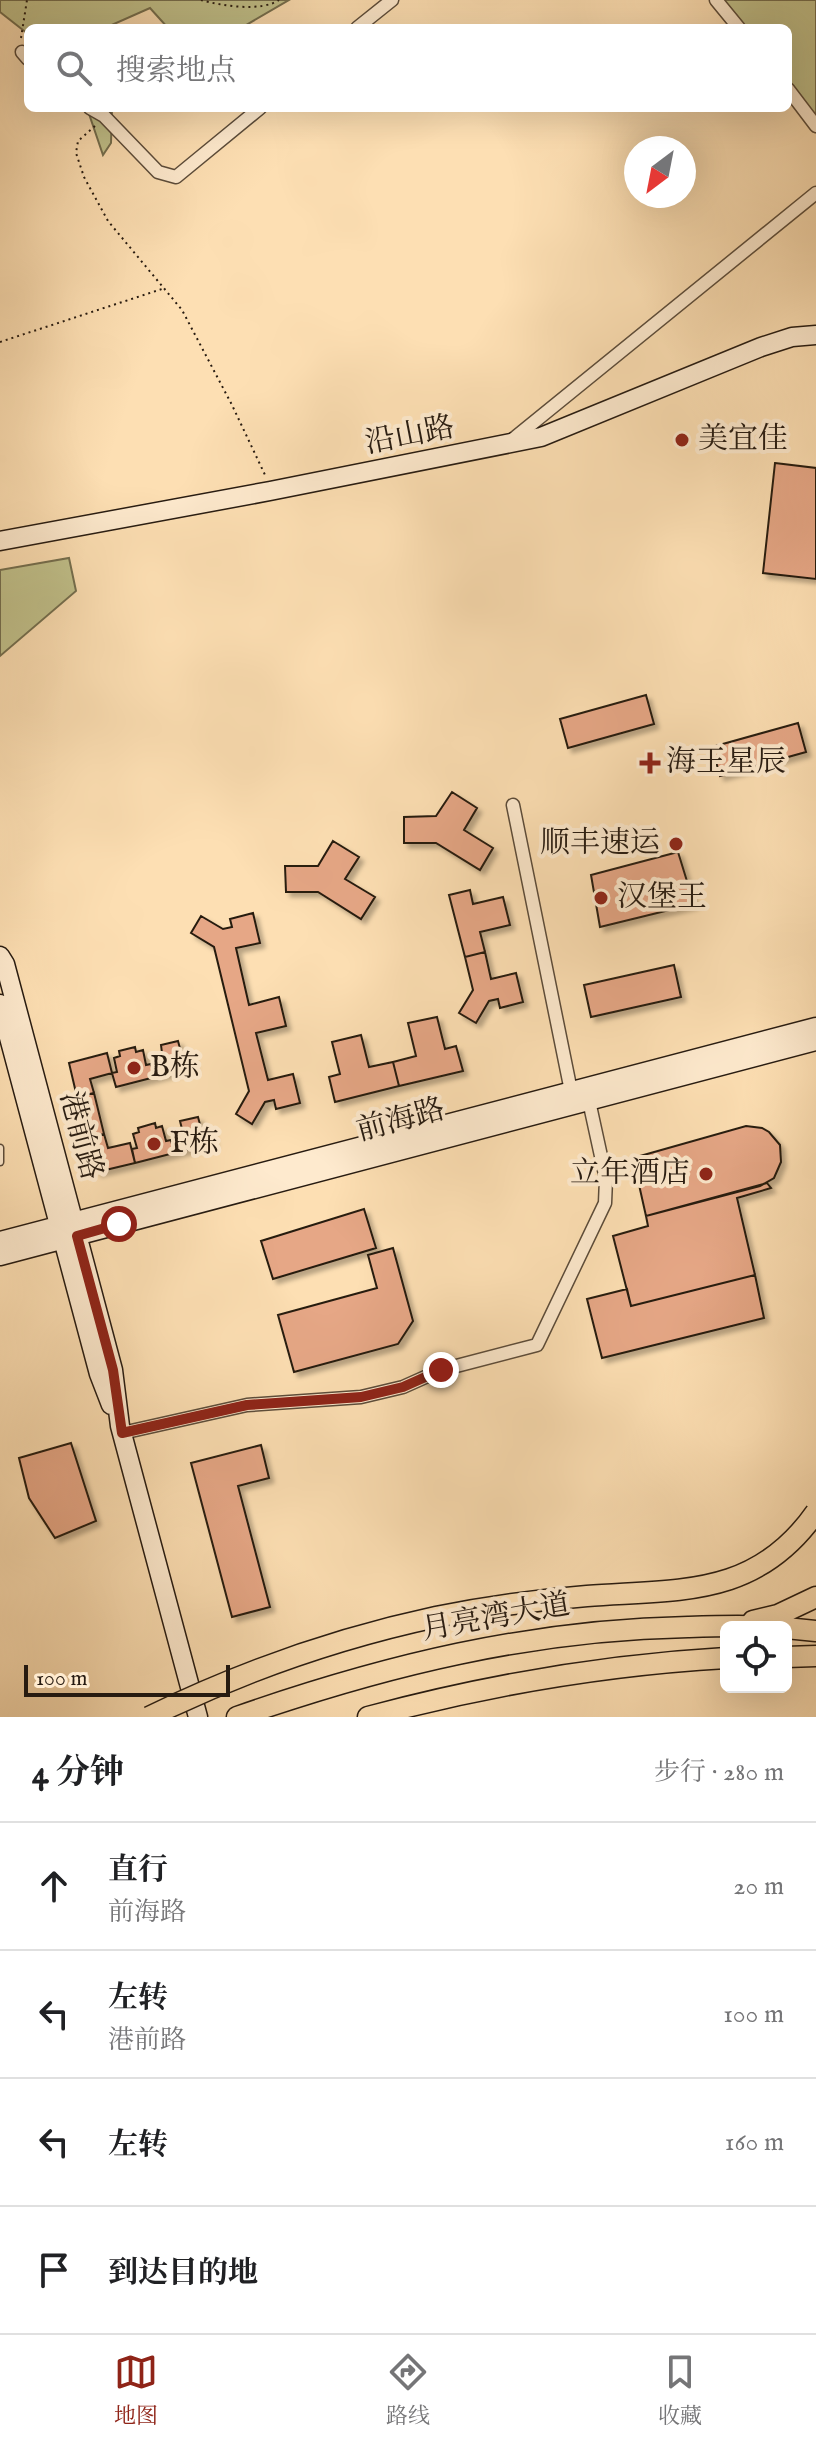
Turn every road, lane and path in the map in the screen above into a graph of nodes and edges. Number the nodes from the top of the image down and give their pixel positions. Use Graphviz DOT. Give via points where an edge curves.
graph roads {
  1 [pos="27,0"];
  2 [pos="201,0"];
  3 [pos="279,0"];
  4 [pos="392,0"];
  5 [pos="716,0"];
  6 [pos="362,24"];
  7 [pos="736,24"];
  8 [pos="24,54"];
  9 [pos="792,94"];
  10 [pos="97,112"];
  11 [pos="255,112"];
  12 [pos="104,116"];
  13 [pos="816,126"];
  14 [pos="816,193"];
  15 [pos="165,289"];
  16 [pos="816,335"];
  17 [pos="0,342"];
  18 [pos="504,447"];
  19 [pos="270,491"];
  20 [pos="0,541"];
  21 [pos="513,805"];
  22 [pos="0,956"];
  23 [pos="0,1004"];
  24 [pos="816,1027"];
  25 [pos="816,1041"];
  26 [pos="571,1091"];
  27 [pos="589,1101"];
  28 [pos="0,1148"];
  29 [pos="0,1162"];
  30 [pos="68,1231"];
  31 [pos="0,1241"];
  32 [pos="0,1256"];
  33 [pos="121,1429"];
  34 [pos="816,1512"];
  35 [pos="816,1597"];
  36 [pos="719,1626"];
  37 [pos="792,1629"];
  38 [pos="816,1631"];
  39 [pos="816,1656"];
  40 [pos="792,1657"];
  41 [pos="720,1659"];
  42 [pos="149,1717"];
  43 [pos="198,1717"];
  44 [pos="237,1717"];
  45 [pos="368,1717"];
  1 -- 8 [label="path" via="20,47"];
  2 -- 3 [label="path" via="254,7"];
  4 -- 6 [label="street"];
  5 -- 7 [label="street"];
  9 -- 13 [label="street"];
  10 -- 12 [label="street"];
  11 -- 12 [label="street" via="176,177 158,172"];
  12 -- 15 [label="path" via="78,141 84,177 108,221"];
  14 -- 18 [label="street"];
  15 -- 17 [label="path"];
  15 -- 19 [label="path" via="182,310 232,405"];
  16 -- 18 [label="street, 沿山路" via="761,347 579,423"];
  18 -- 19 [label="street, 沿山路"];
  19 -- 20 [label="street, 沿山路"];
  21 -- 26 [label="street"];
  22 -- 30 [label="street, 港前路"];
  23 -- 30 [label="street, 港前路"];
  24 -- 26 [label="street, 前海路"];
  25 -- 27 [label="street, 前海路"];
  26 -- 30 [label="street, 前海路"];
  27 -- 30 [label="street, 前海路"];
  27 -- 33 [label="street" via="606,1179 605,1203 537,1345 361,1397 256,1403"];
  28 -- 29 [label="lane"];
  30 -- 31 [label="street, 前海路"];
  30 -- 32 [label="street, 前海路"];
  30 -- 33 [label="street, 港前路" via="113,1370"];
  33 -- 43 [label="street, 港前路"];
  34 -- 42 [label="main road, bridge" via="787,1547 734,1579 684,1591 536,1601 434,1618 295,1657"];
  35 -- 36 [label="main road" via="778,1615"];
  36 -- 44 [label="main road, 月亮湾大道" via="583,1633 495,1646 416,1662"];
  37 -- 38 [label="main road"];
  39 -- 40 [label="main road"];
  41 -- 45 [label="main road" via="562,1674"];
}
